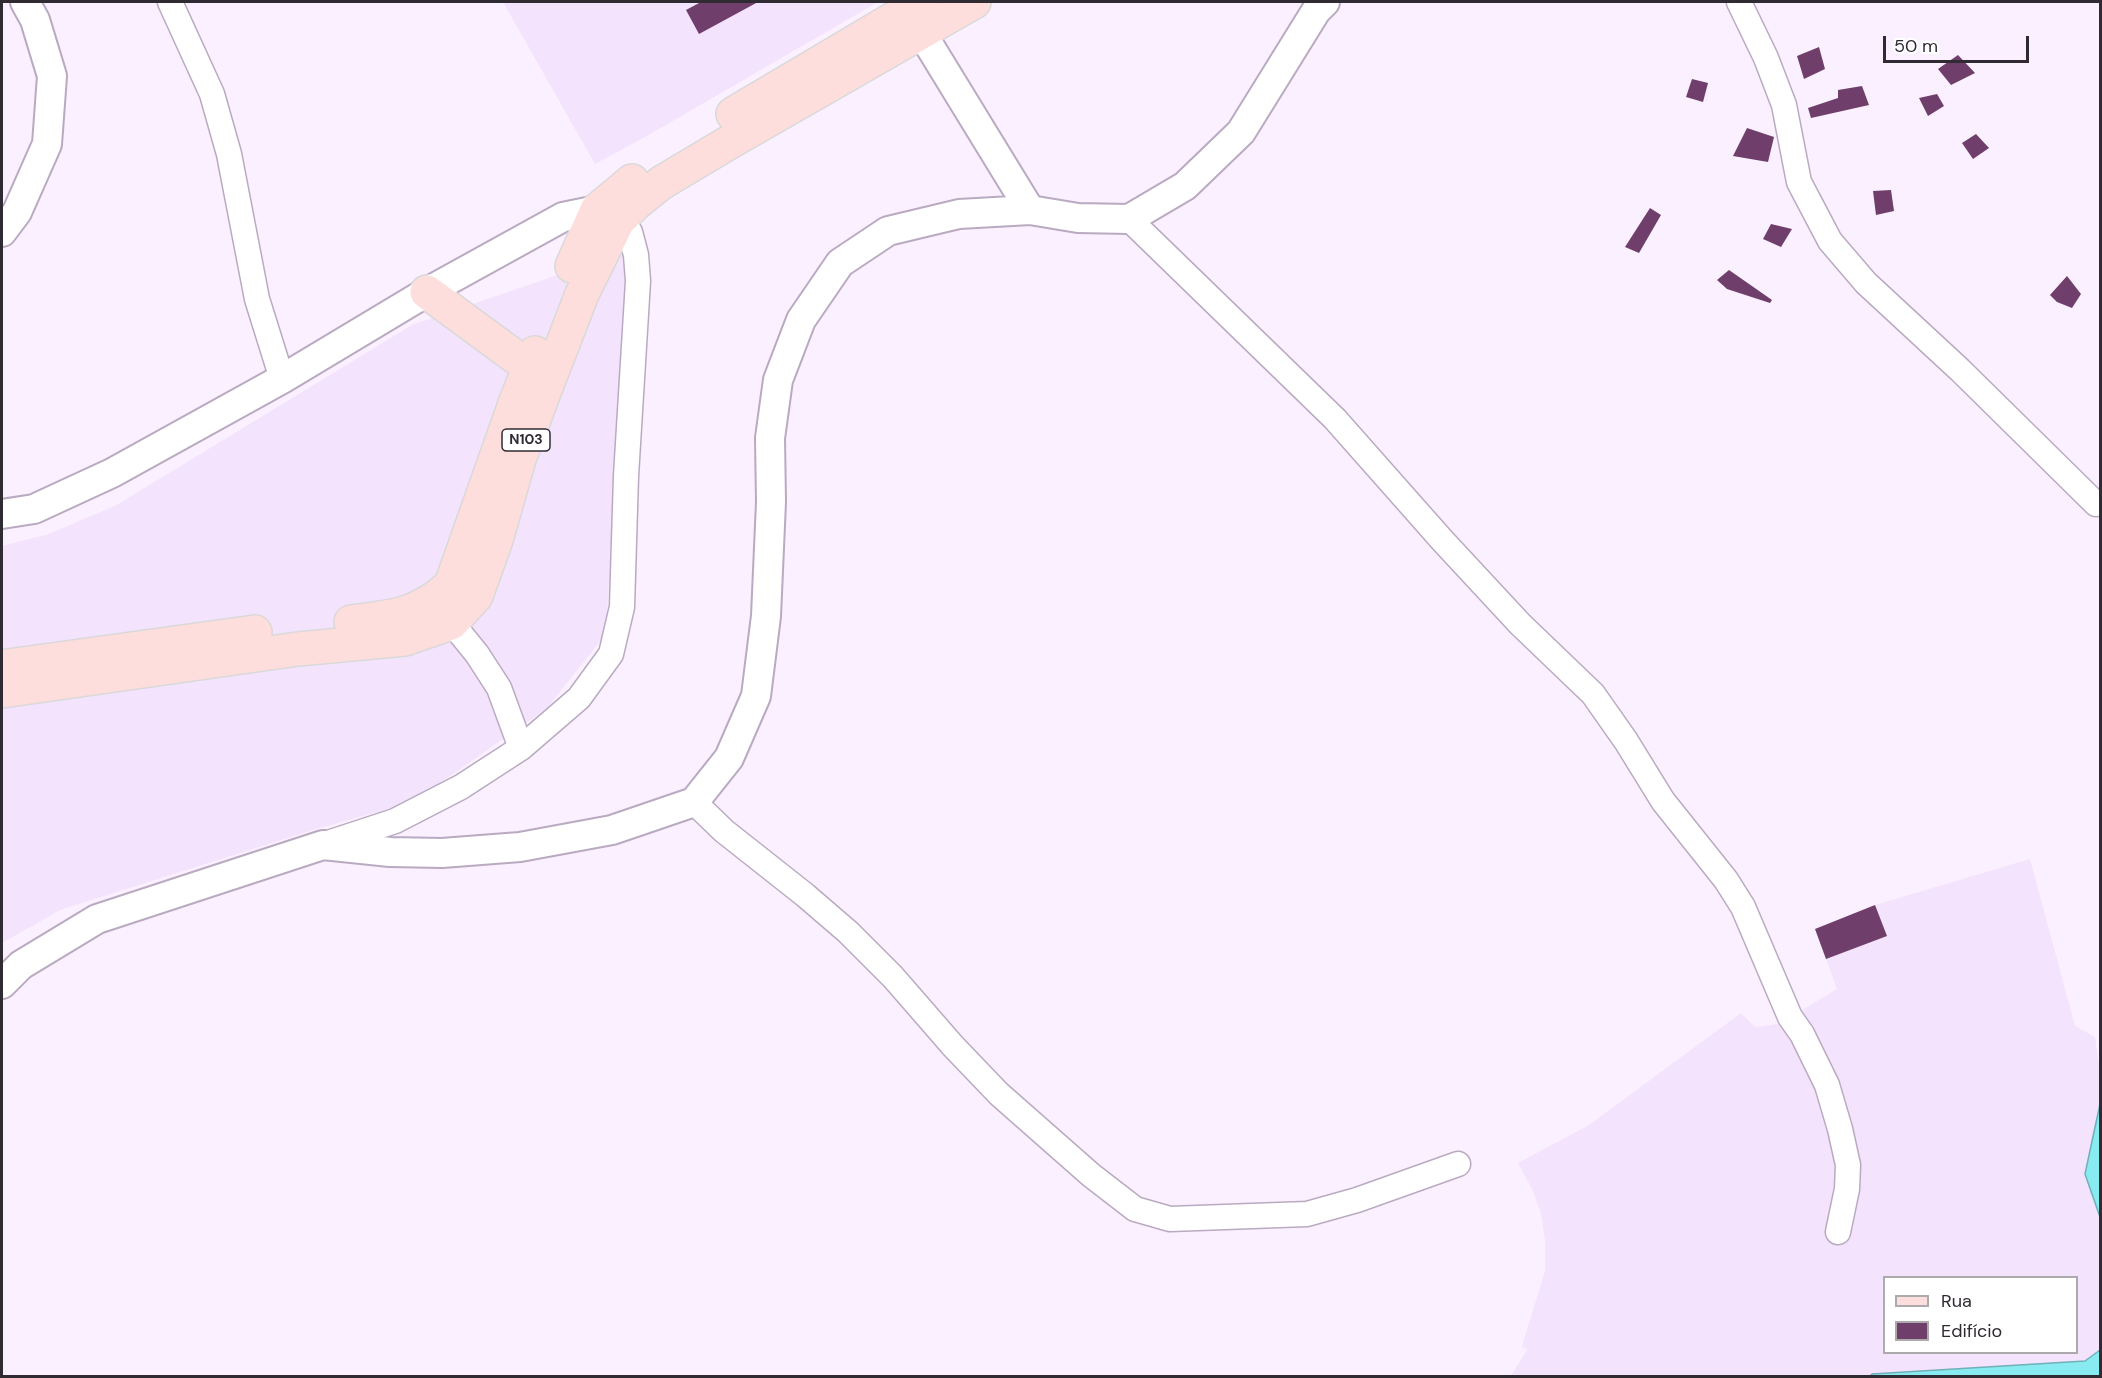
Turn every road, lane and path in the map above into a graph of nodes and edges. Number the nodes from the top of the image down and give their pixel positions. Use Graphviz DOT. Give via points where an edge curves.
graph roads {
  1 [pos="25,2"];
  2 [pos="170,2"];
  3 [pos="974,2"];
  4 [pos="1325,2"];
  5 [pos="1739,2"];
  6 [pos="917,14"];
  7 [pos="1030,210"];
  8 [pos="607,215"];
  9 [pos="1129,219"];
  10 [pos="2,232"];
  11 [pos="427,292"];
  12 [pos="529,367"];
  13 [pos="282,379"];
  14 [pos="2096,504"];
  15 [pos="2,514"];
  16 [pos="442,612"];
  17 [pos="109,663"];
  18 [pos="2,667"];
  19 [pos="2,691"];
  20 [pos="521,748"];
  21 [pos="694,802"];
  22 [pos="323,845"];
  23 [pos="2,984"];
  24 [pos="1458,1164"];
  25 [pos="1839,1232"];
  1 -- 10 [label="street" via="35,20 52,76 47,144 17,212"];
  2 -- 13 [label="street" via="212,94 229,154 257,299"];
  3 -- 6 [label="main road, N103"];
  4 -- 9 [label="street" via="1241,132 1185,186"];
  5 -- 14 [label="street" via="1785,105 1799,182 1830,241 1866,283"];
  6 -- 7 [label="street"];
  6 -- 8 [label="main road, N103" via="714,125 650,168"];
  7 -- 9 [label="street" via="1078,218"];
  7 -- 21 [label="street" via="959,214 888,231 840,263 801,320 778,380 770,438 766,616 756,696 729,758"];
  8 -- 11 [label="street" via="563,217"];
  8 -- 12 [label="main road, N103" via="558,297"];
  8 -- 16 [label="main road, N103" via="582,294 519,459 476,596"];
  8 -- 20 [label="street" via="630,232 638,281 622,607 611,654 579,698"];
  9 -- 25 [label="street" via="1335,419 1497,599 1593,694 1663,801 1726,880 1743,907 1790,1017 1827,1085 1848,1165"];
  11 -- 12 [label="main road"];
  11 -- 13 [label="street"];
  12 -- 16 [label="main road, N103"];
  13 -- 15 [label="street" via="112,473 34,509"];
  16 -- 17 [label="main road, N103" via="294,628"];
  16 -- 20 [label="street" via="499,688"];
  17 -- 18 [label="main road, N103"];
  17 -- 19 [label="main road, N103"];
  20 -- 22 [label="street" via="461,787 395,821"];
  21 -- 22 [label="street" via="612,830 520,847 442,853"];
  21 -- 24 [label="street" via="848,932 999,1094 1135,1209 1170,1219 1307,1214"];
  22 -- 23 [label="street" via="97,919 21,965"];
}
